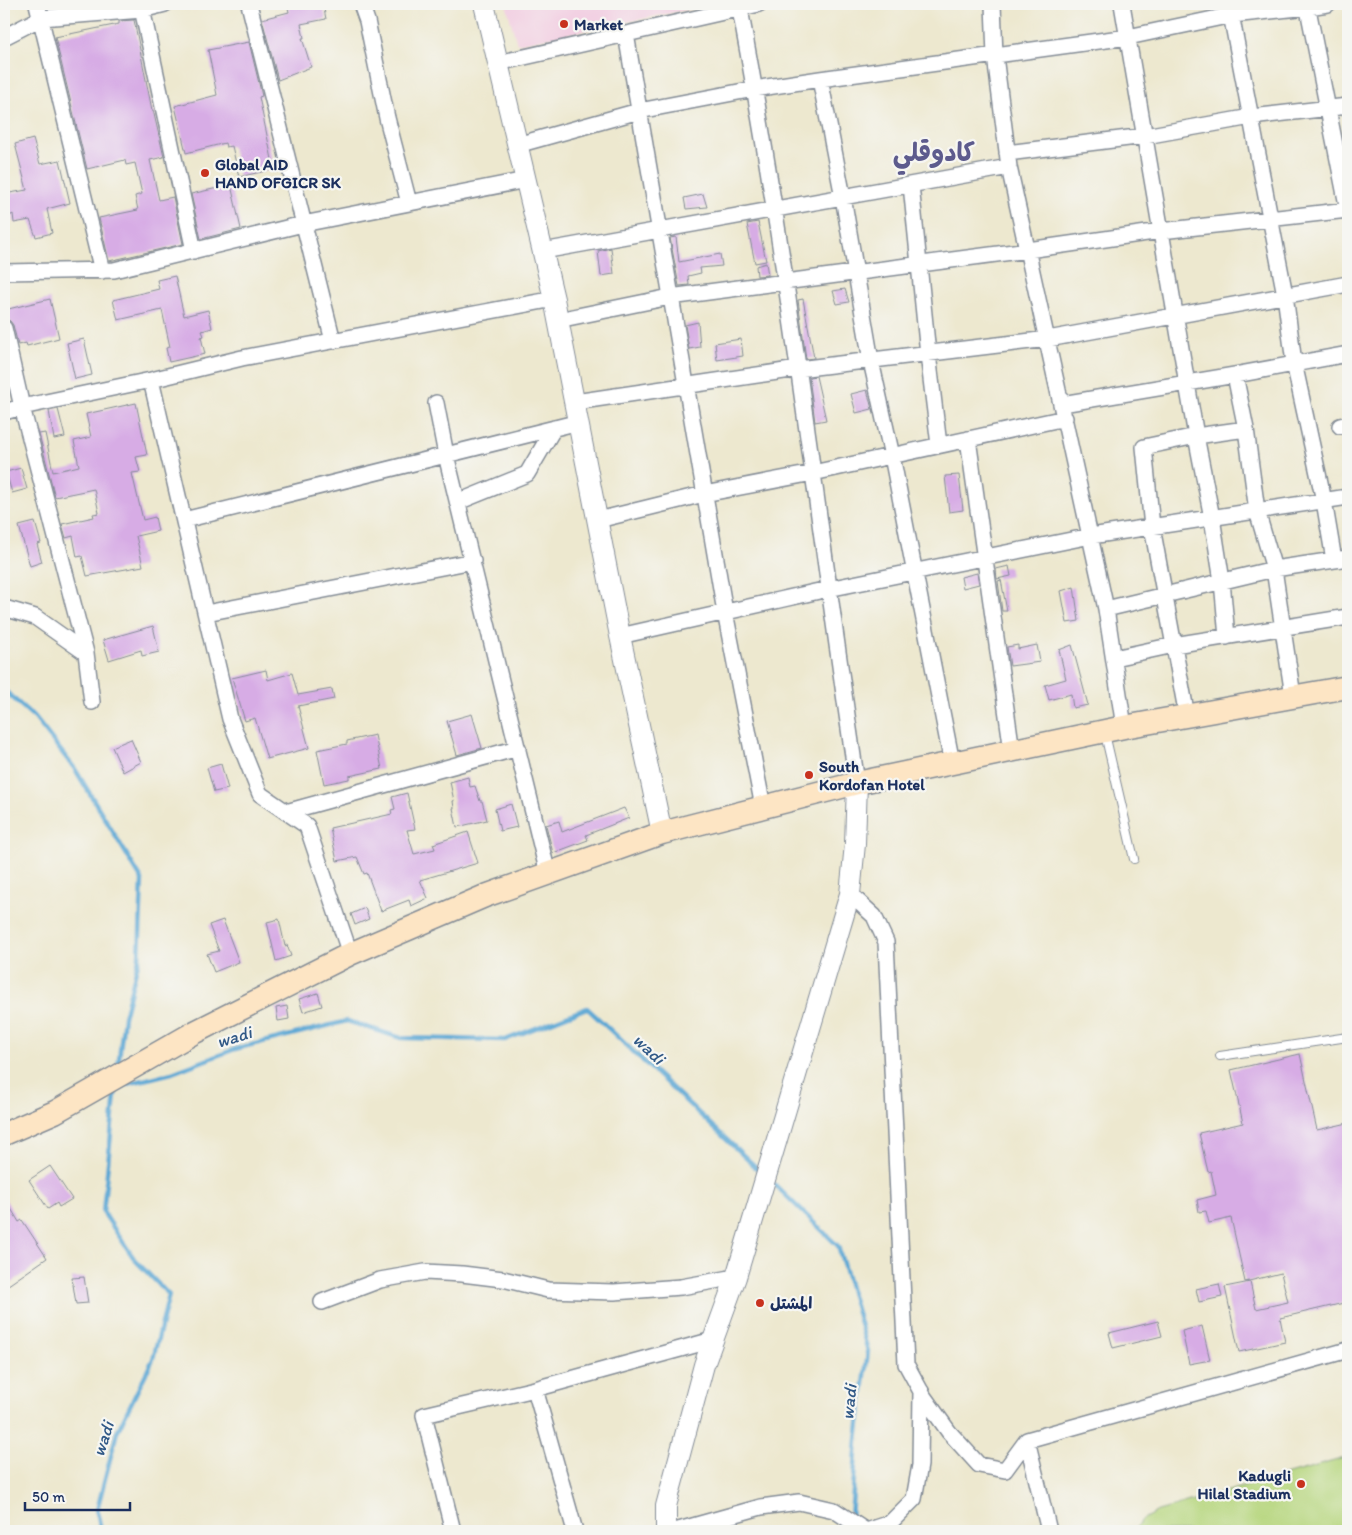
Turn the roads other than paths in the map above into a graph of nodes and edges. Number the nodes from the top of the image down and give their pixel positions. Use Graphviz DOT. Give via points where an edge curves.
graph roads {
  1 [pos="164,4"];
  2 [pos="249,4"];
  3 [pos="361,4"];
  4 [pos="484,4"];
  5 [pos="759,4"];
  6 [pos="993,4"];
  7 [pos="1122,4"];
  8 [pos="1328,4"];
  9 [pos="740,6"];
  10 [pos="1307,6"];
  11 [pos="141,7"];
  12 [pos="1231,9"];
  13 [pos="39,11"];
  14 [pos="626,34"];
  15 [pos="4,37"];
  16 [pos="1128,37"];
  17 [pos="995,56"];
  18 [pos="498,63"];
  19 [pos="820,79"];
  20 [pos="754,89"];
  21 [pos="1348,106"];
  22 [pos="1328,109"];
  23 [pos="639,111"];
  24 [pos="1251,117"];
  25 [pos="1145,136"];
  26 [pos="517,145"];
  27 [pos="1008,160"];
  28 [pos="526,180"];
  29 [pos="911,185"];
  30 [pos="843,197"];
  31 [pos="409,203"];
  32 [pos="776,209"];
  33 [pos="1270,218"];
  34 [pos="303,224"];
  35 [pos="659,230"];
  36 [pos="1161,231"];
  37 [pos="1028,250"];
  38 [pos="194,251"];
  39 [pos="543,251"];
  40 [pos="920,264"];
  41 [pos="102,271"];
  42 [pos="4,272"];
  43 [pos="856,273"];
  44 [pos="786,282"];
  45 [pos="1348,284"];
  46 [pos="1285,295"];
  47 [pos="670,297"];
  48 [pos="554,299"];
  49 [pos="1176,316"];
  50 [pos="558,320"];
  51 [pos="4,328"];
  52 [pos="1048,339"];
  53 [pos="333,341"];
  54 [pos="928,354"];
  55 [pos="1348,354"];
  56 [pos="871,361"];
  57 [pos="1294,363"];
  58 [pos="798,370"];
  59 [pos="1235,375"];
  60 [pos="151,380"];
  61 [pos="1188,383"];
  62 [pos="685,386"];
  63 [pos="436,403"];
  64 [pos="22,407"];
  65 [pos="1064,411"];
  66 [pos="4,412"];
  67 [pos="577,412"];
  68 [pos="554,428"];
  69 [pos="1246,429"];
  70 [pos="1196,436"];
  71 [pos="968,439"];
  72 [pos="939,445"];
  73 [pos="446,455"];
  74 [pos="892,456"];
  75 [pos="813,473"];
  76 [pos="704,494"];
  77 [pos="1348,497"];
  78 [pos="1324,501"];
  79 [pos="458,502"];
  80 [pos="1258,511"];
  81 [pos="1212,518"];
  82 [pos="184,520"];
  83 [pos="598,520"];
  84 [pos="1152,527"];
  85 [pos="1091,536"];
  86 [pos="984,557"];
  87 [pos="1341,559"];
  88 [pos="473,561"];
  89 [pos="1274,570"];
  90 [pos="915,571"];
  91 [pos="1222,581"];
  92 [pos="828,589"];
  93 [pos="1164,596"];
  94 [pos="4,608"];
  95 [pos="1106,609"];
  96 [pos="724,612"];
  97 [pos="206,613"];
  98 [pos="1348,617"];
  99 [pos="1282,628"];
  100 [pos="620,636"];
  101 [pos="1227,638"];
  102 [pos="1174,645"];
  103 [pos="86,653"];
  104 [pos="1114,658"];
  105 [pos="1348,690"];
  106 [pos="1293,696"];
  107 [pos="92,702"];
  108 [pos="1187,716"];
  109 [pos="1114,729"];
  110 [pos="518,748"];
  111 [pos="1012,750"];
  112 [pos="952,763"];
  113 [pos="857,783"];
  114 [pos="763,807"];
  115 [pos="286,812"];
  116 [pos="662,833"];
  117 [pos="1134,859"];
  118 [pos="548,874"];
  119 [pos="850,894"];
  120 [pos="350,954"];
  121 [pos="1348,1037"];
  122 [pos="1220,1056"];
  123 [pos="4,1134"];
  124 [pos="736,1276"];
  125 [pos="322,1302"];
  126 [pos="713,1340"];
  127 [pos="1348,1350"];
  128 [pos="535,1389"];
  129 [pos="921,1391"];
  130 [pos="1027,1440"];
  131 [pos="453,1531"];
  132 [pos="575,1531"];
  133 [pos="666,1531"];
  134 [pos="675,1531"];
  135 [pos="1049,1531"];
  1 -- 11 [label="street"];
  2 -- 34 [label="street"];
  3 -- 31 [label="street"];
  4 -- 18 [label="street"];
  5 -- 9 [label="street"];
  6 -- 17 [label="street"];
  7 -- 16 [label="street"];
  8 -- 10 [label="street"];
  9 -- 14 [label="street"];
  9 -- 20 [label="street"];
  10 -- 12 [label="street"];
  10 -- 22 [label="street"];
  11 -- 13 [label="street"];
  11 -- 38 [label="street"];
  12 -- 16 [label="street"];
  12 -- 24 [label="street"];
  13 -- 15 [label="street"];
  13 -- 41 [label="street"];
  14 -- 18 [label="street"];
  14 -- 23 [label="street"];
  16 -- 17 [label="street"];
  16 -- 25 [label="street"];
  17 -- 19 [label="street"];
  17 -- 27 [label="street"];
  18 -- 26 [label="street"];
  19 -- 20 [label="street"];
  19 -- 30 [label="street"];
  20 -- 23 [label="street"];
  20 -- 32 [label="street"];
  21 -- 22 [label="street"];
  22 -- 24 [label="street"];
  22 -- 33 [label="street" via="1348,210"];
  23 -- 26 [label="street"];
  23 -- 35 [label="street"];
  24 -- 25 [label="street"];
  24 -- 33 [label="street"];
  25 -- 27 [label="street"];
  25 -- 36 [label="street"];
  26 -- 28 [label="street"];
  27 -- 29 [label="street"];
  27 -- 37 [label="street"];
  28 -- 31 [label="street"];
  28 -- 39 [label="street"];
  29 -- 30 [label="street"];
  29 -- 40 [label="street"];
  30 -- 32 [label="street"];
  30 -- 43 [label="street"];
  31 -- 34 [label="street"];
  32 -- 35 [label="street"];
  32 -- 44 [label="street"];
  33 -- 36 [label="street"];
  33 -- 46 [label="street"];
  34 -- 38 [label="street"];
  34 -- 53 [label="street"];
  35 -- 39 [label="street"];
  35 -- 47 [label="street"];
  36 -- 37 [label="street"];
  36 -- 49 [label="street"];
  37 -- 40 [label="street"];
  37 -- 52 [label="street"];
  38 -- 41 [label="street"];
  39 -- 48 [label="street"];
  40 -- 43 [label="street"];
  40 -- 54 [label="street"];
  41 -- 42 [label="street"];
  43 -- 44 [label="street"];
  43 -- 56 [label="street"];
  44 -- 47 [label="street"];
  44 -- 58 [label="street"];
  45 -- 46 [label="street"];
  46 -- 49 [label="street"];
  46 -- 57 [label="street"];
  47 -- 50 [label="street"];
  47 -- 62 [label="street"];
  48 -- 50 [label="street"];
  48 -- 53 [label="street"];
  49 -- 52 [label="street"];
  49 -- 61 [label="street"];
  50 -- 67 [label="street"];
  51 -- 64 [label="street"];
  52 -- 54 [label="street"];
  52 -- 65 [label="street"];
  53 -- 60 [label="street"];
  54 -- 56 [label="street"];
  54 -- 72 [label="street"];
  55 -- 57 [label="street"];
  56 -- 58 [label="street"];
  56 -- 74 [label="street"];
  57 -- 59 [label="street"];
  57 -- 78 [label="street"];
  58 -- 62 [label="street"];
  58 -- 75 [label="street"];
  59 -- 61 [label="street"];
  59 -- 69 [label="street"];
  60 -- 64 [label="street"];
  60 -- 82 [label="street"];
  61 -- 65 [label="street"];
  61 -- 70 [label="street"];
  62 -- 67 [label="street"];
  62 -- 76 [label="street"];
  63 -- 73 [label="street"];
  64 -- 66 [label="street"];
  64 -- 103 [label="street"];
  65 -- 71 [label="street"];
  65 -- 85 [label="street"];
  67 -- 68 [label="street"];
  67 -- 83 [label="street"];
  68 -- 73 [label="street"];
  68 -- 79 [label="street" via="527,474"];
  69 -- 70 [label="street"];
  69 -- 80 [label="street"];
  70 -- 81 [label="street"];
  70 -- 84 [label="street" via="1144,447"];
  71 -- 72 [label="street"];
  71 -- 86 [label="street"];
  72 -- 74 [label="street"];
  73 -- 79 [label="street"];
  73 -- 82 [label="street"];
  74 -- 75 [label="street"];
  74 -- 90 [label="street"];
  75 -- 76 [label="street"];
  75 -- 92 [label="street"];
  76 -- 83 [label="street"];
  76 -- 96 [label="street"];
  77 -- 78 [label="street"];
  78 -- 80 [label="street"];
  78 -- 87 [label="street"];
  79 -- 88 [label="street"];
  80 -- 81 [label="street"];
  80 -- 89 [label="street"];
  81 -- 84 [label="street"];
  81 -- 91 [label="street"];
  82 -- 97 [label="street"];
  83 -- 100 [label="street"];
  84 -- 85 [label="street"];
  84 -- 93 [label="street"];
  85 -- 86 [label="street"];
  85 -- 95 [label="street"];
  86 -- 90 [label="street"];
  86 -- 111 [label="street"];
  87 -- 89 [label="street"];
  88 -- 97 [label="street"];
  88 -- 110 [label="street"];
  89 -- 91 [label="street"];
  89 -- 99 [label="street"];
  90 -- 92 [label="street"];
  90 -- 112 [label="street"];
  91 -- 93 [label="street"];
  91 -- 101 [label="street"];
  92 -- 96 [label="street"];
  92 -- 113 [label="street"];
  93 -- 95 [label="street"];
  93 -- 102 [label="street"];
  94 -- 103 [label="street" via="36,617"];
  95 -- 104 [label="street"];
  96 -- 100 [label="street"];
  96 -- 114 [label="street"];
  97 -- 115 [label="street" via="230,719 260,794"];
  98 -- 99 [label="street"];
  99 -- 101 [label="street"];
  99 -- 106 [label="street"];
  100 -- 116 [label="street"];
  101 -- 102 [label="street"];
  102 -- 104 [label="street"];
  102 -- 108 [label="street"];
  103 -- 107 [label="street"];
  104 -- 109 [label="street"];
  105 -- 106 [label="main road"];
  106 -- 108 [label="main road"];
  108 -- 109 [label="main road"];
  109 -- 111 [label="main road"];
  109 -- 117 [label="lane"];
  110 -- 115 [label="street"];
  110 -- 118 [label="street"];
  111 -- 112 [label="main road"];
  112 -- 113 [label="main road"];
  113 -- 114 [label="main road"];
  113 -- 119 [label="street"];
  114 -- 116 [label="main road"];
  115 -- 120 [label="street" via="307,826"];
  116 -- 118 [label="main road"];
  118 -- 120 [label="main road" via="485,896"];
  119 -- 124 [label="street"];
  119 -- 129 [label="street" via="874,916 886,942 906,1364"];
  120 -- 123 [label="main road" via="196,1032 56,1112"];
  121 -- 122 [label="lane"];
  124 -- 125 [label="street" via="681,1287 614,1292 548,1290 495,1278 425,1272 380,1280"];
  124 -- 126 [label="street"];
  126 -- 128 [label="street"];
  126 -- 133 [label="street" via="666,1506"];
  127 -- 130 [label="street"];
  128 -- 131 [label="street" via="424,1416"];
  128 -- 132 [label="street"];
  129 -- 130 [label="street" via="979,1465 1005,1470"];
  129 -- 134 [label="street" via="920,1465 914,1499 890,1523 866,1531 834,1510 799,1502 760,1507"];
  130 -- 135 [label="street"];
}
